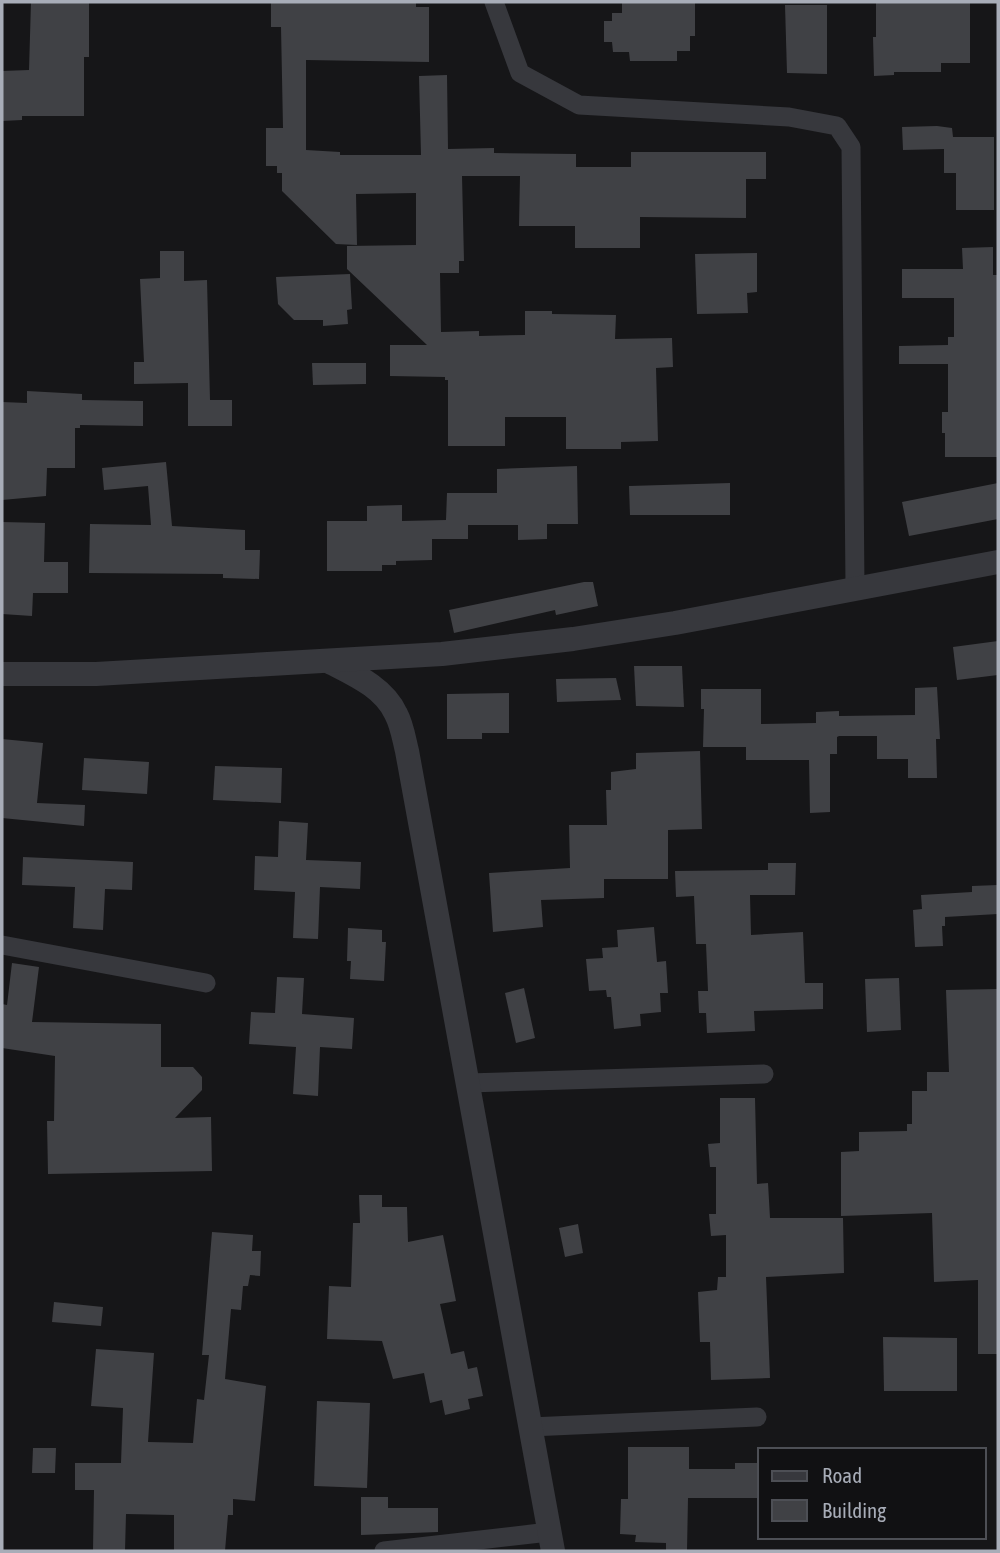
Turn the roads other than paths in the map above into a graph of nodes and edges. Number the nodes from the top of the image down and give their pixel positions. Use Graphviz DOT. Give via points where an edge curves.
graph roads {
  1 [pos="494,2"];
  2 [pos="998,562"];
  3 [pos="855,587"];
  4 [pos="327,660"];
  5 [pos="2,674"];
  6 [pos="2,945"];
  7 [pos="206,983"];
  8 [pos="764,1074"];
  9 [pos="468,1083"];
  10 [pos="757,1417"];
  11 [pos="530,1427"];
  12 [pos="551,1542"];
  13 [pos="384,1551"];
  1 -- 3 [label="street" via="520,73 579,106 789,117 837,126 851,147"];
  2 -- 3 [label="street"];
  3 -- 4 [label="street" via="573,639 442,654"];
  4 -- 5 [label="street" via="96,674"];
  4 -- 9 [label="street" via="385,696 397,715"];
  6 -- 7 [label="street"];
  8 -- 9 [label="street"];
  9 -- 11 [label="street"];
  10 -- 11 [label="street"];
  11 -- 12 [label="street"];
  12 -- 13 [label="street"];
}
